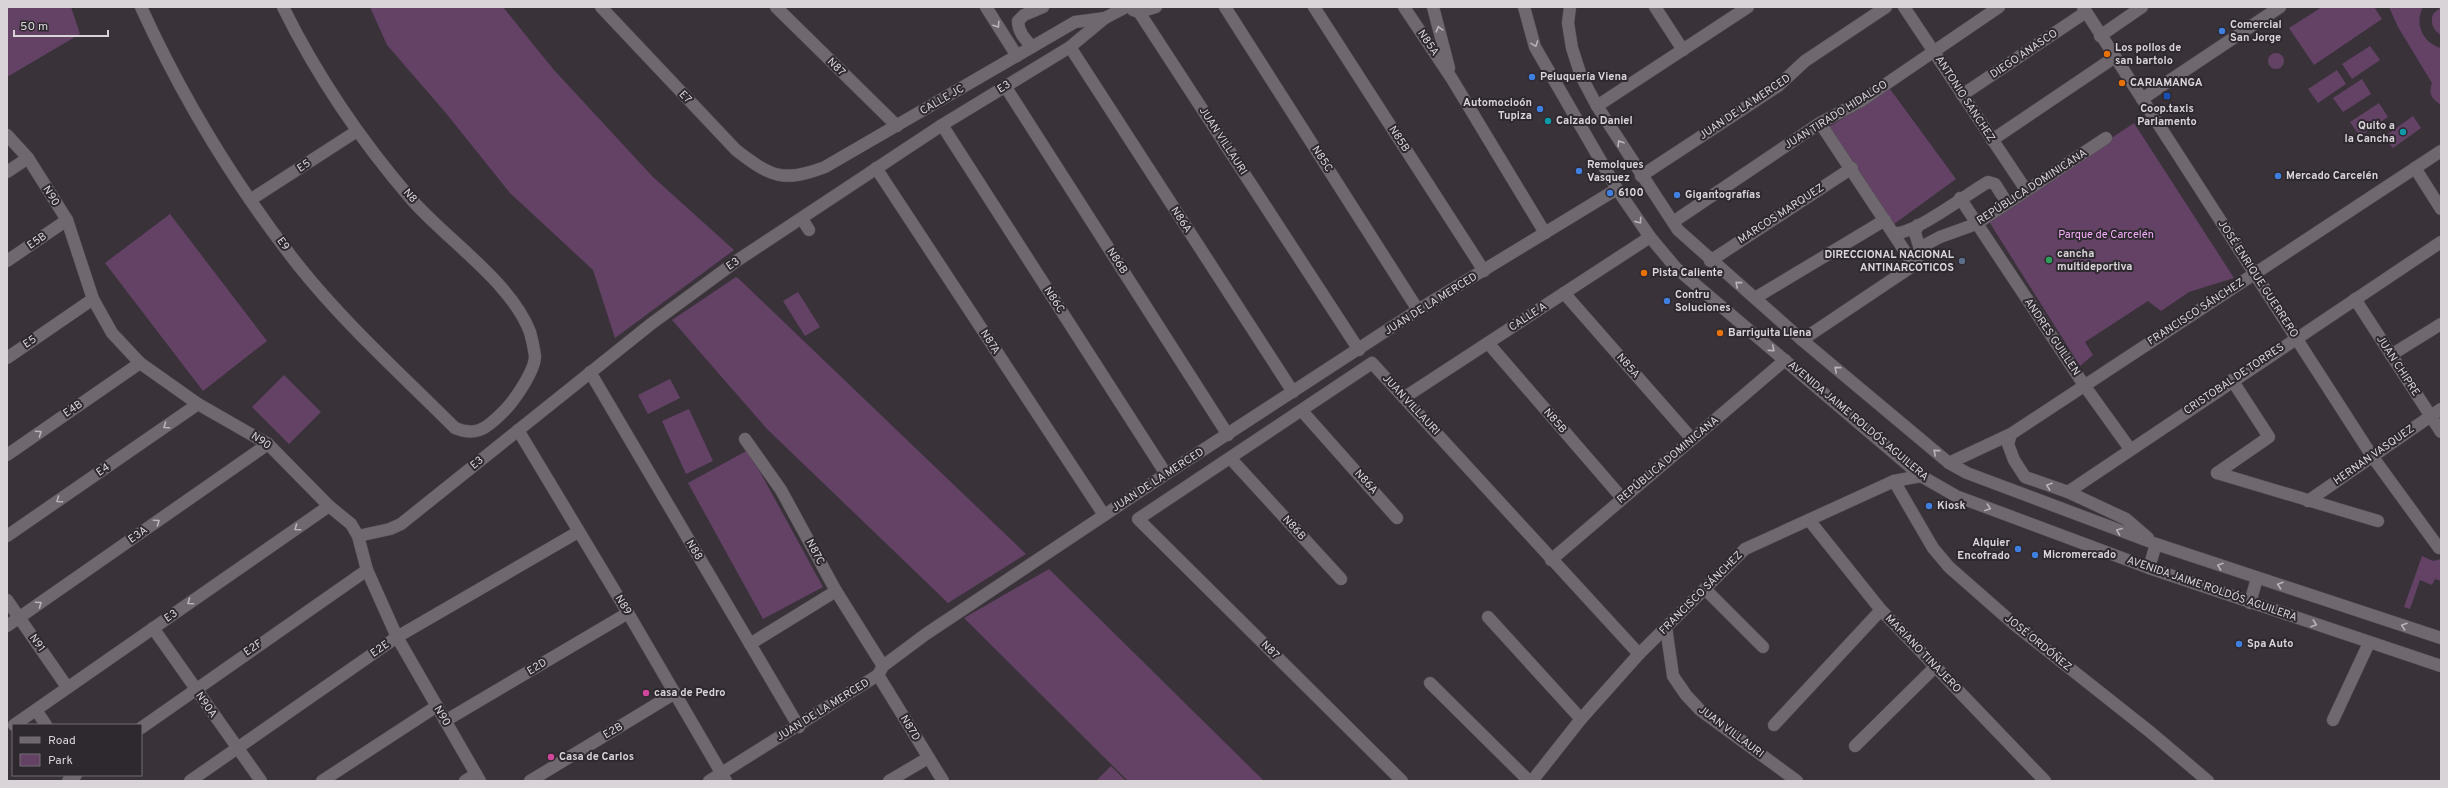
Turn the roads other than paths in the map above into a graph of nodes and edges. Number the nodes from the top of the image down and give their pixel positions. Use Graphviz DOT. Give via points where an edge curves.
graph roads {
  1 [pos="141,7"];
  2 [pos="283,7"];
  3 [pos="601,7"];
  4 [pos="776,7"];
  5 [pos="986,7"];
  6 [pos="1043,7"];
  7 [pos="1156,7"];
  8 [pos="1225,7"];
  9 [pos="1314,7"];
  10 [pos="1404,7"];
  11 [pos="1433,7"];
  12 [pos="1524,7"];
  13 [pos="1570,7"];
  14 [pos="1655,7"];
  15 [pos="1886,7"];
  16 [pos="1904,7"];
  17 [pos="1998,7"];
  18 [pos="2142,7"];
  19 [pos="2280,7"];
  20 [pos="1744,8"];
  21 [pos="2085,10"];
  22 [pos="1116,11"];
  23 [pos="1139,12"];
  24 [pos="2100,36"];
  25 [pos="1032,47"];
  26 [pos="1070,47"];
  27 [pos="1683,50"];
  28 [pos="1934,51"];
  29 [pos="1017,56"];
  30 [pos="2115,57"];
  31 [pos="1452,79"];
  32 [pos="1005,86"];
  33 [pos="1962,95"];
  34 [pos="2142,99"];
  35 [pos="1597,106"];
  36 [pos="1820,123"];
  37 [pos="942,125"];
  38 [pos="897,126"];
  39 [pos="357,131"];
  40 [pos="7,135"];
  41 [pos="2106,138"];
  42 [pos="1992,140"];
  43 [pos="2441,151"];
  44 [pos="28,158"];
  45 [pos="876,168"];
  46 [pos="1852,168"];
  47 [pos="2415,168"];
  48 [pos="7,172"];
  49 [pos="777,176"];
  50 [pos="1641,176"];
  51 [pos="1617,189"];
  52 [pos="2026,190"];
  53 [pos="1960,198"];
  54 [pos="250,200"];
  55 [pos="2007,203"];
  56 [pos="2441,209"];
  57 [pos="802,219"];
  58 [pos="67,220"];
  59 [pos="1884,220"];
  60 [pos="1672,222"];
  61 [pos="1976,224"];
  62 [pos="1918,225"];
  63 [pos="809,230"];
  64 [pos="1545,233"];
  65 [pos="1895,233"];
  66 [pos="1650,237"];
  67 [pos="2441,242"];
  68 [pos="1920,250"];
  69 [pos="7,261"];
  70 [pos="1710,261"];
  71 [pos="1914,265"];
  72 [pos="1484,270"];
  73 [pos="2254,273"];
  74 [pos="1564,294"];
  75 [pos="1755,298"];
  76 [pos="93,299"];
  77 [pos="2356,299"];
  78 [pos="1418,310"];
  79 [pos="2441,324"];
  80 [pos="2296,337"];
  81 [pos="1802,340"];
  82 [pos="1488,343"];
  83 [pos="1359,350"];
  84 [pos="2391,355"];
  85 [pos="7,358"];
  86 [pos="1785,360"];
  87 [pos="140,363"];
  88 [pos="590,372"];
  89 [pos="2232,380"];
  90 [pos="2084,385"];
  91 [pos="1292,392"];
  92 [pos="1405,397"];
  93 [pos="198,404"];
  94 [pos="1302,411"];
  95 [pos="2436,413"];
  96 [pos="518,430"];
  97 [pos="479,431"];
  98 [pos="2441,432"];
  99 [pos="2011,434"];
  100 [pos="1228,435"];
  101 [pos="745,439"];
  102 [pos="1692,439"];
  103 [pos="268,444"];
  104 [pos="2130,449"];
  105 [pos="7,455"];
  106 [pos="2372,456"];
  107 [pos="1231,459"];
  108 [pos="1950,463"];
  109 [pos="1166,474"];
  110 [pos="1921,476"];
  111 [pos="1894,481"];
  112 [pos="2068,492"];
  113 [pos="1622,498"];
  114 [pos="2308,501"];
  115 [pos="329,506"];
  116 [pos="1104,515"];
  117 [pos="1397,518"];
  118 [pos="1138,520"];
  119 [pos="1809,520"];
  120 [pos="2378,520"];
  121 [pos="578,532"];
  122 [pos="7,536"];
  123 [pos="358,536"];
  124 [pos="2156,544"];
  125 [pos="2439,548"];
  126 [pos="1551,560"];
  127 [pos="2149,568"];
  128 [pos="367,570"];
  129 [pos="2257,578"];
  130 [pos="1341,580"];
  131 [pos="1705,589"];
  132 [pos="836,591"];
  133 [pos="7,600"];
  134 [pos="2250,603"];
  135 [pos="1881,610"];
  136 [pos="628,612"];
  137 [pos="1488,617"];
  138 [pos="19,618"];
  139 [pos="7,626"];
  140 [pos="1666,627"];
  141 [pos="154,628"];
  142 [pos="397,638"];
  143 [pos="2441,638"];
  144 [pos="2369,643"];
  145 [pos="750,644"];
  146 [pos="1763,647"];
  147 [pos="1639,654"];
  148 [pos="2441,666"];
  149 [pos="1935,667"];
  150 [pos="880,671"];
  151 [pos="1430,683"];
  152 [pos="67,686"];
  153 [pos="195,689"];
  154 [pos="675,693"];
  155 [pos="437,706"];
  156 [pos="36,710"];
  157 [pos="1581,719"];
  158 [pos="2333,720"];
  159 [pos="445,721"];
  160 [pos="15,724"];
  161 [pos="45,724"];
  162 [pos="1774,724"];
  163 [pos="142,727"];
  164 [pos="798,727"];
  165 [pos="1855,746"];
  166 [pos="237,749"];
  167 [pos="928,758"];
  168 [pos="478,777"];
  169 [pos="724,777"];
  170 [pos="190,781"];
  171 [pos="261,781"];
  172 [pos="322,781"];
  173 [pos="465,781"];
  174 [pos="530,781"];
  175 [pos="709,781"];
  176 [pos="889,781"];
  177 [pos="943,781"];
  178 [pos="1402,781"];
  179 [pos="1530,781"];
  180 [pos="1797,781"];
  181 [pos="2045,781"];
  182 [pos="2208,781"];
  1 -- 54 [label="street, E9" via="164,58"];
  2 -- 39 [label="street, N8" via="295,32"];
  3 -- 49 [label="street, E7" via="736,150 758,167"];
  4 -- 38 [label="street, N87"];
  5 -- 29 [label="street, one-way"];
  6 -- 25 [label="street" via="1024,15 1018,21 1018,28"];
  7 -- 23 [label="street"];
  8 -- 78 [label="street, N85C"];
  9 -- 72 [label="street, N85B"];
  10 -- 31 [label="street, N85A"];
  31 -- 11 [label="street, N85A, one-way"];
  12 -- 51 [label="street, AVENIDA JAIME ROLDÓS AGUILERA, one-way" via="1535,47"];
  13 -- 35 [label="street" via="1568,23 1572,48 1581,76"];
  14 -- 27 [label="street"];
  15 -- 50 [label="street, JUAN DE LA MERCED" via="1805,61 1778,86"];
  16 -- 28 [label="street, ANTONIO SANCHEZ"];
  17 -- 28 [label="street, JUAN TIRADO HIDALGO"];
  18 -- 24 [label="street"];
  19 -- 34 [label="street"];
  20 -- 27 [label="street"];
  21 -- 24 [label="street, JOSÉ ENRIQUE GUERRERO"];
  21 -- 33 [label="street, DIEGO ANASCO"];
  22 -- 23 [label="street"];
  22 -- 25 [label="street, CALLE JC" via="1075,22"];
  22 -- 26 [label="street, E3"];
  23 -- 83 [label="street, JUAN VILLAURI"];
  24 -- 30 [label="street, JOSÉ ENRIQUE GUERRERO"];
  25 -- 29 [label="street, CALLE JC"];
  26 -- 32 [label="street, E3"];
  26 -- 91 [label="street, N86A"];
  27 -- 35 [label="street"];
  28 -- 33 [label="street, ANTONIO SANCHEZ"];
  28 -- 36 [label="street, JUAN TIRADO HIDALGO" via="1861,100"];
  29 -- 38 [label="street, CALLE JC"];
  30 -- 34 [label="street, JOSÉ ENRIQUE GUERRERO"];
  30 -- 42 [label="street"];
  31 -- 64 [label="street, N85A"];
  32 -- 37 [label="street, E3"];
  32 -- 100 [label="street, N86B"];
  33 -- 42 [label="street, ANTONIO SANCHEZ"];
  34 -- 73 [label="street, JOSÉ ENRIQUE GUERRERO"];
  50 -- 35 [label="street, one-way"];
  36 -- 46 [label="street"];
  36 -- 60 [label="street, JUAN TIRADO HIDALGO"];
  37 -- 45 [label="street, E3"];
  37 -- 109 [label="street, N86C"];
  38 -- 49 [label="street, CALLE JC" via="825,168 800,177"];
  39 -- 54 [label="street, E5"];
  39 -- 97 [label="street, N8" via="413,200 516,305 530,333 535,357 528,377 502,413"];
  40 -- 44 [label="street, N90"];
  41 -- 52 [label="street, REPÚBLICA DOMINICANA"];
  42 -- 52 [label="street, ANTONIO SANCHEZ"];
  43 -- 47 [label="street, FRANCISCO SÁNCHEZ"];
  44 -- 48 [label="street"];
  44 -- 58 [label="street, N90"];
  45 -- 57 [label="street, E3"];
  45 -- 116 [label="street, N87A"];
  46 -- 59 [label="street"];
  46 -- 70 [label="street, MARCOS MARQUEZ"];
  47 -- 56 [label="street"];
  47 -- 73 [label="street, FRANCISCO SÁNCHEZ"];
  50 -- 60 [label="street"];
  51 -- 64 [label="street, JUAN DE LA MERCED"];
  51 -- 66 [label="street, AVENIDA JAIME ROLDÓS AGUILERA, one-way"];
  52 -- 55 [label="street, REPÚBLICA DOMINICANA"];
  53 -- 55 [label="street" via="1991,181"];
  53 -- 61 [label="street, ANDRES GUILLEN"];
  53 -- 62 [label="street"];
  54 -- 97 [label="street, E9" via="299,266 353,325 455,428 466,433"];
  55 -- 61 [label="street, REPÚBLICA DOMINICANA"];
  57 -- 63 [label="street"];
  57 -- 88 [label="street, E3" via="738,260"];
  58 -- 69 [label="street, E5B"];
  58 -- 76 [label="street, N90"];
  59 -- 65 [label="street"];
  59 -- 75 [label="street"];
  60 -- 70 [label="street"];
  61 -- 68 [label="street, REPÚBLICA DOMINICANA" via="1940,236"];
  61 -- 90 [label="street, ANDRES GUILLEN"];
  62 -- 65 [label="street"];
  62 -- 68 [label="street" via="1915,233"];
  64 -- 72 [label="street, JUAN DE LA MERCED"];
  65 -- 71 [label="street"];
  66 -- 74 [label="street, CALLE A"];
  66 -- 86 [label="street, AVENIDA JAIME ROLDÓS AGUILERA, one-way" via="1676,268"];
  67 -- 77 [label="street, CRISTOBAL DE TORRES"];
  68 -- 71 [label="street"];
  75 -- 70 [label="street, one-way"];
  71 -- 81 [label="street"];
  72 -- 78 [label="street, JUAN DE LA MERCED"];
  73 -- 80 [label="street, JOSÉ ENRIQUE GUERRERO"];
  73 -- 90 [label="street, FRANCISCO SÁNCHEZ"];
  74 -- 82 [label="street, CALLE A"];
  74 -- 102 [label="street, N85A"];
  75 -- 81 [label="street"];
  76 -- 85 [label="street, E5"];
  76 -- 87 [label="street, N90" via="112,334"];
  77 -- 80 [label="street, CRISTOBAL DE TORRES"];
  77 -- 84 [label="street, JUAN CHIPRE"];
  78 -- 83 [label="street, JUAN DE LA MERCED"];
  79 -- 84 [label="street"];
  80 -- 89 [label="street, CRISTOBAL DE TORRES"];
  80 -- 106 [label="street, JOSÉ ENRIQUE GUERRERO"];
  108 -- 81 [label="street, one-way"];
  82 -- 92 [label="street, CALLE A"];
  82 -- 113 [label="street, N85B"];
  83 -- 91 [label="street, JUAN DE LA MERCED"];
  84 -- 95 [label="street, JUAN CHIPRE"];
  86 -- 102 [label="street, REPÚBLICA DOMINICANA"];
  86 -- 110 [label="street, AVENIDA JAIME ROLDÓS AGUILERA"];
  87 -- 93 [label="street, N90"];
  105 -- 87 [label="street, E4B, one-way"];
  88 -- 96 [label="street, E3"];
  88 -- 145 [label="street, N88"];
  89 -- 104 [label="street, CRISTOBAL DE TORRES"];
  89 -- 114 [label="street" via="2270,437 2217,473"];
  90 -- 99 [label="street, FRANCISCO SÁNCHEZ"];
  90 -- 104 [label="street, ANDRES GUILLEN"];
  91 -- 100 [label="street, JUAN DE LA MERCED"];
  92 -- 94 [label="street, JUAN VILLAURI" via="1372,363"];
  92 -- 126 [label="street, JUAN VILLAURI"];
  93 -- 103 [label="street, N90"];
  93 -- 122 [label="street, E4, one-way"];
  94 -- 107 [label="street, JUAN VILLAURI"];
  94 -- 117 [label="street, N86A"];
  95 -- 98 [label="street, JUAN CHIPRE"];
  95 -- 106 [label="street, HERNAN VASQUEZ"];
  96 -- 121 [label="street, N89"];
  96 -- 123 [label="street, E3" via="401,524"];
  99 -- 108 [label="street, FRANCISCO SÁNCHEZ"];
  112 -- 99 [label="street, one-way" via="2025,477 2008,444"];
  100 -- 109 [label="street, JUAN DE LA MERCED"];
  101 -- 132 [label="street, N87C" via="781,490"];
  102 -- 113 [label="street, REPÚBLICA DOMINICANA"];
  103 -- 115 [label="street, N90"];
  138 -- 103 [label="street, E3A, one-way"];
  104 -- 112 [label="street, CRISTOBAL DE TORRES"];
  106 -- 114 [label="street, HERNAN VASQUEZ"];
  106 -- 125 [label="street, JOSÉ ENRIQUE GUERRERO"];
  107 -- 118 [label="street, JUAN VILLAURI"];
  107 -- 130 [label="street, N86B"];
  124 -- 108 [label="street, one-way" via="1967,473"];
  109 -- 116 [label="street, JUAN DE LA MERCED"];
  110 -- 111 [label="street, FRANCISCO SÁNCHEZ"];
  110 -- 127 [label="street, AVENIDA JAIME ROLDÓS AGUILERA, one-way" via="1956,496"];
  111 -- 119 [label="street, FRANCISCO SÁNCHEZ"];
  111 -- 182 [label="street, JOSÉ ORDÓÑEZ" via="1933,548 1949,567 2015,625 2149,730"];
  112 -- 124 [label="street" via="2126,519"];
  113 -- 126 [label="street, REPÚBLICA DOMINICANA"];
  114 -- 120 [label="street"];
  115 -- 123 [label="street, N90" via="351,524"];
  115 -- 141 [label="street, E3, one-way"];
  116 -- 150 [label="street, JUAN DE LA MERCED" via="936,627"];
  118 -- 178 [label="street, N87"];
  119 -- 131 [label="street, FRANCISCO SÁNCHEZ" via="1745,549"];
  119 -- 135 [label="street, MARIANO TINAJERO"];
  121 -- 136 [label="street, N89"];
  121 -- 142 [label="street, E2E"];
  123 -- 128 [label="street, N90"];
  124 -- 127 [label="street"];
  129 -- 124 [label="street, one-way"];
  126 -- 147 [label="street, JUAN VILLAURI"];
  127 -- 134 [label="street, AVENIDA JAIME ROLDÓS AGUILERA"];
  128 -- 142 [label="street, N90"];
  128 -- 153 [label="street, E2F"];
  129 -- 134 [label="street"];
  143 -- 129 [label="street, one-way"];
  131 -- 140 [label="street, FRANCISCO SÁNCHEZ"];
  131 -- 146 [label="street"];
  132 -- 145 [label="street"];
  132 -- 150 [label="street, N87C"];
  133 -- 138 [label="street, N91"];
  134 -- 144 [label="street, AVENIDA JAIME ROLDÓS AGUILERA, one-way"];
  135 -- 149 [label="street, MARIANO TINAJERO"];
  135 -- 162 [label="street"];
  136 -- 154 [label="street, N89"];
  136 -- 159 [label="street, E2D"];
  137 -- 157 [label="street"];
  138 -- 139 [label="street, E3A"];
  138 -- 152 [label="street, N91"];
  140 -- 147 [label="street, FRANCISCO SÁNCHEZ"];
  140 -- 180 [label="street, JUAN VILLAURI" via="1673,676 1686,695 1700,710"];
  141 -- 152 [label="street, E3"];
  141 -- 153 [label="street, N90A"];
  142 -- 155 [label="street, N90"];
  142 -- 166 [label="street, E2E"];
  144 -- 148 [label="street, AVENIDA JAIME ROLDÓS AGUILERA"];
  144 -- 158 [label="street"];
  145 -- 164 [label="street, N88"];
  147 -- 157 [label="street, FRANCISCO SÁNCHEZ"];
  149 -- 165 [label="street"];
  149 -- 181 [label="street, MARIANO TINAJERO"];
  150 -- 164 [label="street, JUAN DE LA MERCED"];
  150 -- 167 [label="street, N87D"];
  151 -- 179 [label="street"];
  152 -- 156 [label="street, E3"];
  153 -- 163 [label="street, E2F"];
  153 -- 166 [label="street, N90A"];
  154 -- 169 [label="street, N89"];
  154 -- 174 [label="street, E2B"];
  155 -- 159 [label="street, N90"];
  155 -- 172 [label="street"];
  156 -- 160 [label="street, E3"];
  156 -- 161 [label="street"];
  157 -- 179 [label="street, FRANCISCO SÁNCHEZ"];
  159 -- 168 [label="street, N90"];
  164 -- 169 [label="street, JUAN DE LA MERCED"];
  166 -- 170 [label="street, E2E"];
  166 -- 171 [label="street, N90A"];
  167 -- 176 [label="street"];
  167 -- 177 [label="street, N87D"];
  168 -- 173 [label="street"];
  169 -- 175 [label="street, JUAN DE LA MERCED"];
}
